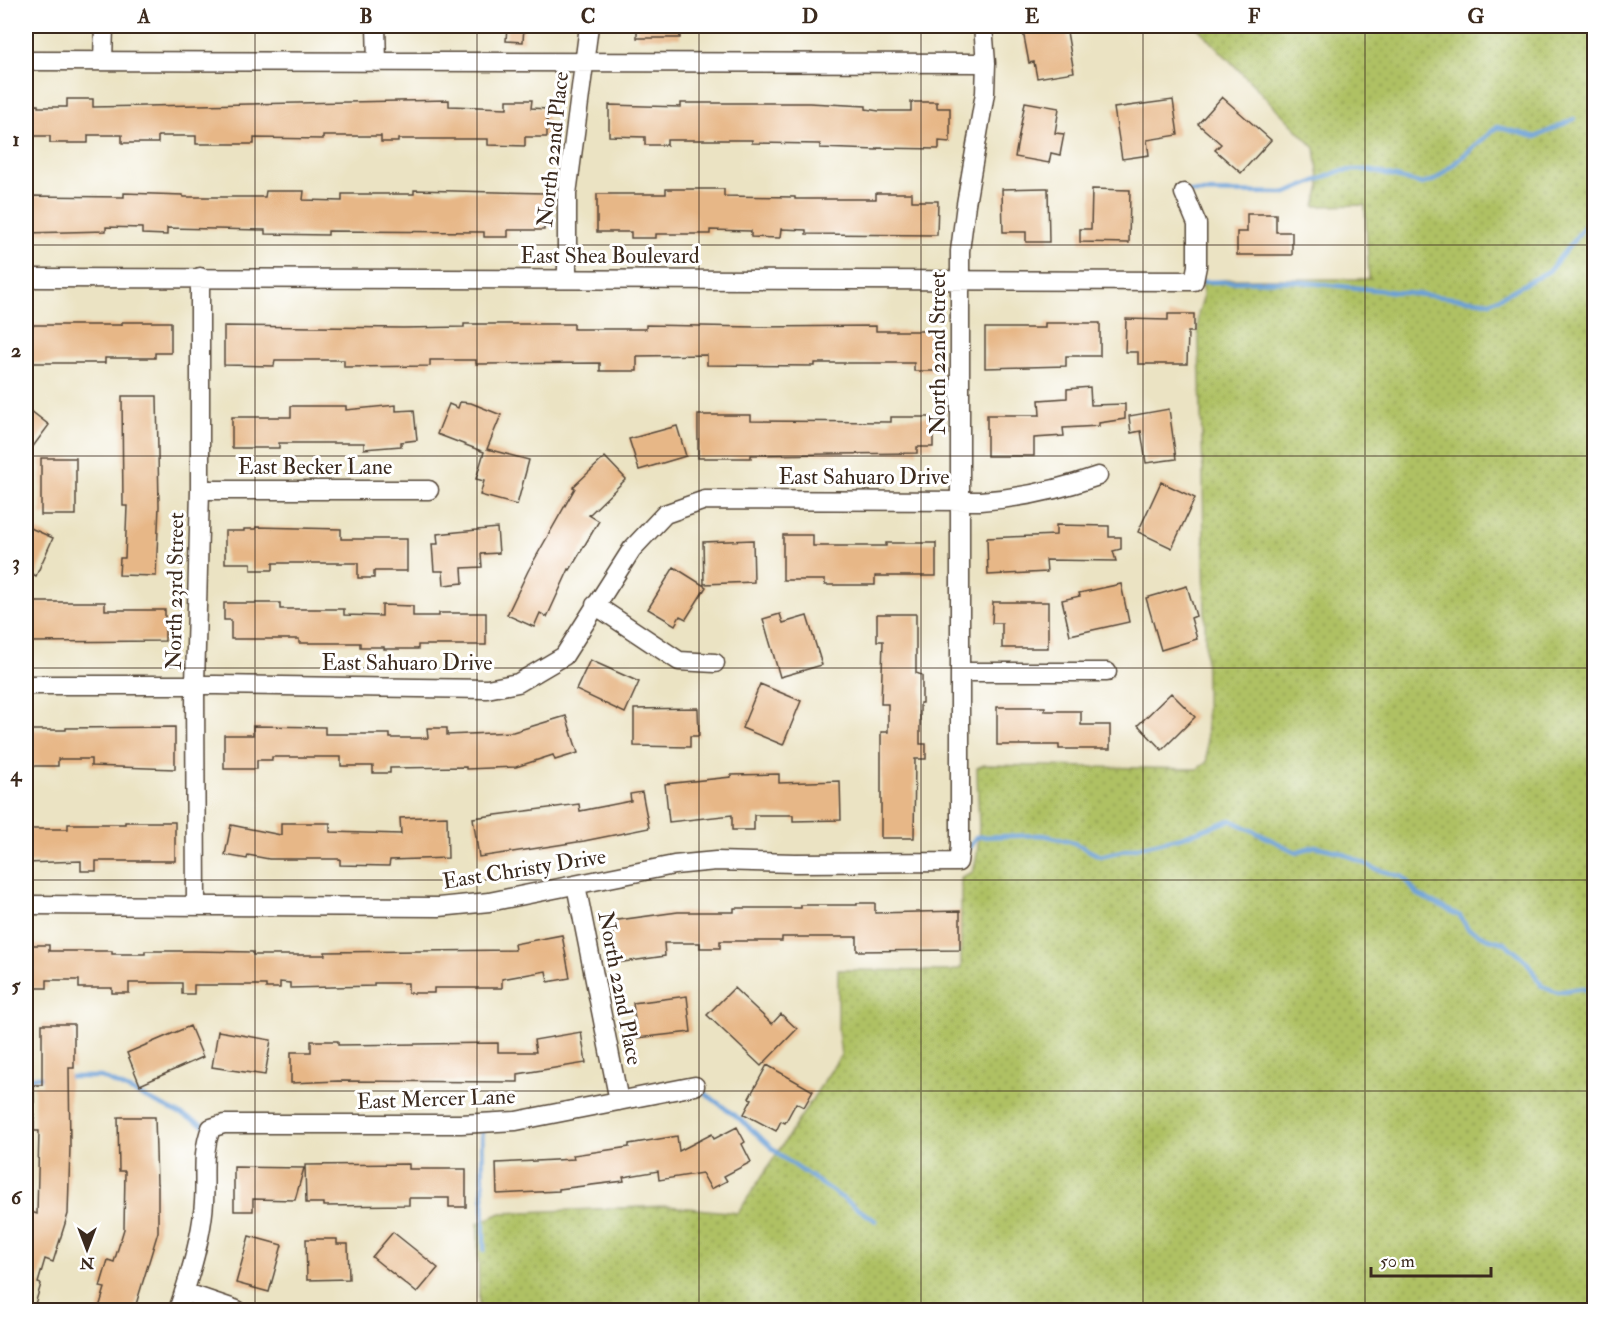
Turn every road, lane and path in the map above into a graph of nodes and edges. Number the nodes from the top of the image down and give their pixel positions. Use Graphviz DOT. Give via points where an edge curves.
graph roads {
  1 [pos="104,26"];
  2 [pos="376,26"];
  3 [pos="589,26"];
  4 [pos="983,26"];
  5 [pos="26,61"];
  6 [pos="104,61"];
  7 [pos="377,62"];
  8 [pos="585,62"];
  9 [pos="986,63"];
  10 [pos="1184,193"];
  11 [pos="200,277"];
  12 [pos="26,278"];
  13 [pos="567,278"];
  14 [pos="961,281"];
  15 [pos="1098,476"];
  16 [pos="200,490"];
  17 [pos="429,490"];
  18 [pos="962,501"];
  19 [pos="595,605"];
  20 [pos="715,663"];
  21 [pos="960,672"];
  22 [pos="1107,672"];
  23 [pos="26,685"];
  24 [pos="195,685"];
  25 [pos="958,862"];
  26 [pos="576,885"];
  27 [pos="26,905"];
  28 [pos="196,906"];
  29 [pos="695,1086"];
  30 [pos="619,1101"];
  31 [pos="184,1292"];
  32 [pos="178,1311"];
  33 [pos="237,1311"];
  1 -- 6 [label="street"];
  2 -- 7 [label="street"];
  3 -- 8 [label="street, North 22nd Place"];
  4 -- 9 [label="street, North 22nd Street"];
  5 -- 6 [label="street"];
  6 -- 7 [label="street"];
  7 -- 8 [label="street"];
  8 -- 9 [label="street"];
  8 -- 13 [label="street, North 22nd Place" via="567,194"];
  9 -- 14 [label="street, North 22nd Street" via="985,93 960,251"];
  10 -- 14 [label="street, East Shea Boulevard" via="1197,224 1194,281"];
  11 -- 12 [label="street, East Shea Boulevard"];
  11 -- 13 [label="street, East Shea Boulevard"];
  11 -- 16 [label="street, North 23rd Street"];
  13 -- 14 [label="street, East Shea Boulevard"];
  14 -- 18 [label="street, North 22nd Street"];
  15 -- 18 [label="street, East Sahuaro Drive" via="1017,499"];
  16 -- 17 [label="street, East Becker Lane"];
  16 -- 24 [label="street, North 23rd Street"];
  18 -- 19 [label="street, East Sahuaro Drive" via="705,500 665,514 632,549"];
  18 -- 21 [label="street, North 22nd Street"];
  19 -- 20 [label="street" via="679,661"];
  19 -- 24 [label="street, East Sahuaro Drive" via="564,656 518,683 487,689"];
  21 -- 22 [label="street"];
  21 -- 25 [label="street, North 22nd Street"];
  23 -- 24 [label="street, East Sahuaro Drive"];
  24 -- 28 [label="street, North 23rd Street"];
  25 -- 26 [label="street, East Christy Drive" via="716,861 674,865"];
  26 -- 28 [label="street, East Christy Drive" via="439,907"];
  26 -- 30 [label="street, North 22nd Place"];
  27 -- 28 [label="street, East Christy Drive"];
  29 -- 30 [label="street, East Mercer Lane"];
  30 -- 31 [label="street, East Mercer Lane" via="493,1123 224,1124 211,1128 205,1145 202,1217"];
  31 -- 32 [label="street"];
  31 -- 33 [label="street"];
}
